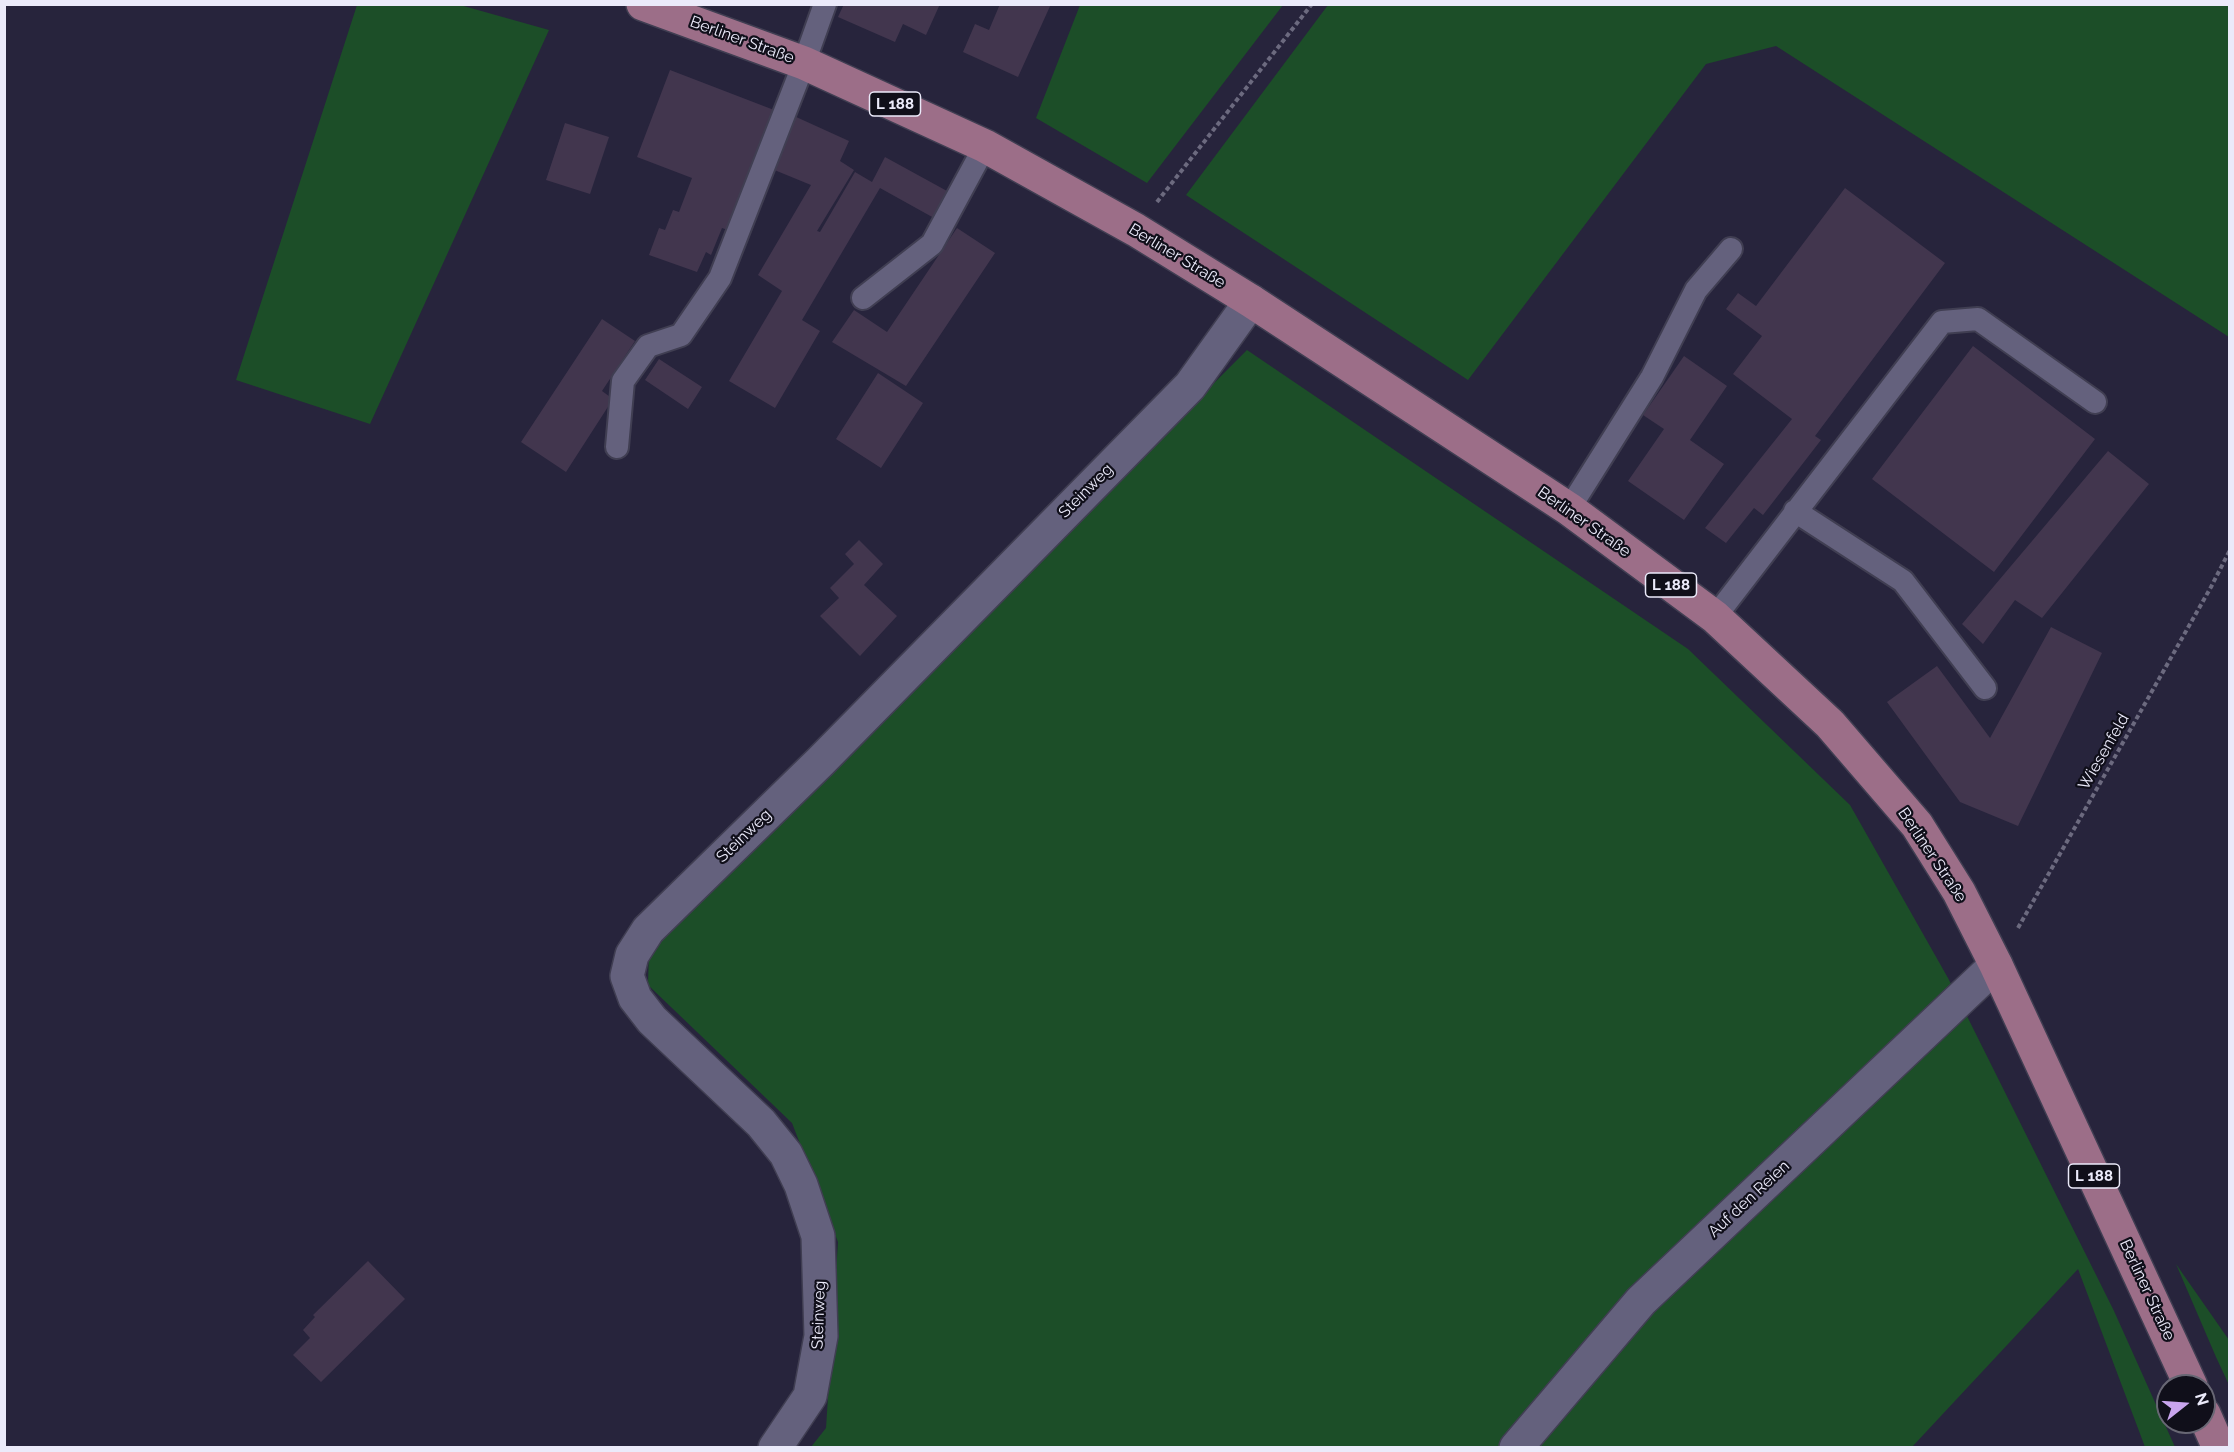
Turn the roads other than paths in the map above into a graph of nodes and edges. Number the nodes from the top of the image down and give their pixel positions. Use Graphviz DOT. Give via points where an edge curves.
graph roads {
  1 [pos="643,4"];
  2 [pos="825,4"];
  3 [pos="804,63"];
  4 [pos="986,146"];
  5 [pos="1731,249"];
  6 [pos="863,298"];
  7 [pos="1251,301"];
  8 [pos="2096,402"];
  9 [pos="617,447"];
  10 [pos="1569,509"];
  11 [pos="1796,511"];
  12 [pos="1715,617"];
  13 [pos="1985,688"];
  14 [pos="1996,965"];
  15 [pos="2185,1374"];
  16 [pos="2213,1434"];
  17 [pos="775,1448"];
  18 [pos="1516,1448"];
  19 [pos="2219,1448"];
  1 -- 3 [label="main road, Berliner Straße / L 188"];
  2 -- 3 [label="lane"];
  3 -- 4 [label="main road, Berliner Straße / L 188"];
  3 -- 9 [label="lane" via="720,278 681,335 648,346 623,381"];
  4 -- 6 [label="lane" via="932,244"];
  4 -- 7 [label="main road, Berliner Straße / L 188" via="1136,230"];
  5 -- 10 [label="lane" via="1696,290 1652,377"];
  7 -- 10 [label="main road, Berliner Straße / L 188"];
  7 -- 17 [label="street, Steinweg" via="1190,386 820,762 648,930 632,955 627,976 635,998 652,1020 761,1123 786,1154 818,1236 821,1336 810,1396"];
  8 -- 11 [label="lane" via="1978,319 1942,322"];
  10 -- 12 [label="main road, Berliner Straße / L 188"];
  11 -- 12 [label="lane"];
  11 -- 13 [label="lane" via="1904,581"];
  12 -- 14 [label="main road, Berliner Straße / L 188" via="1830,724 1917,825 1959,892"];
  14 -- 15 [label="main road, Berliner Straße / L 188"];
  14 -- 18 [label="street, Auf den Reien" via="1641,1301"];
  16 -- 19 [label="main road"];
}
